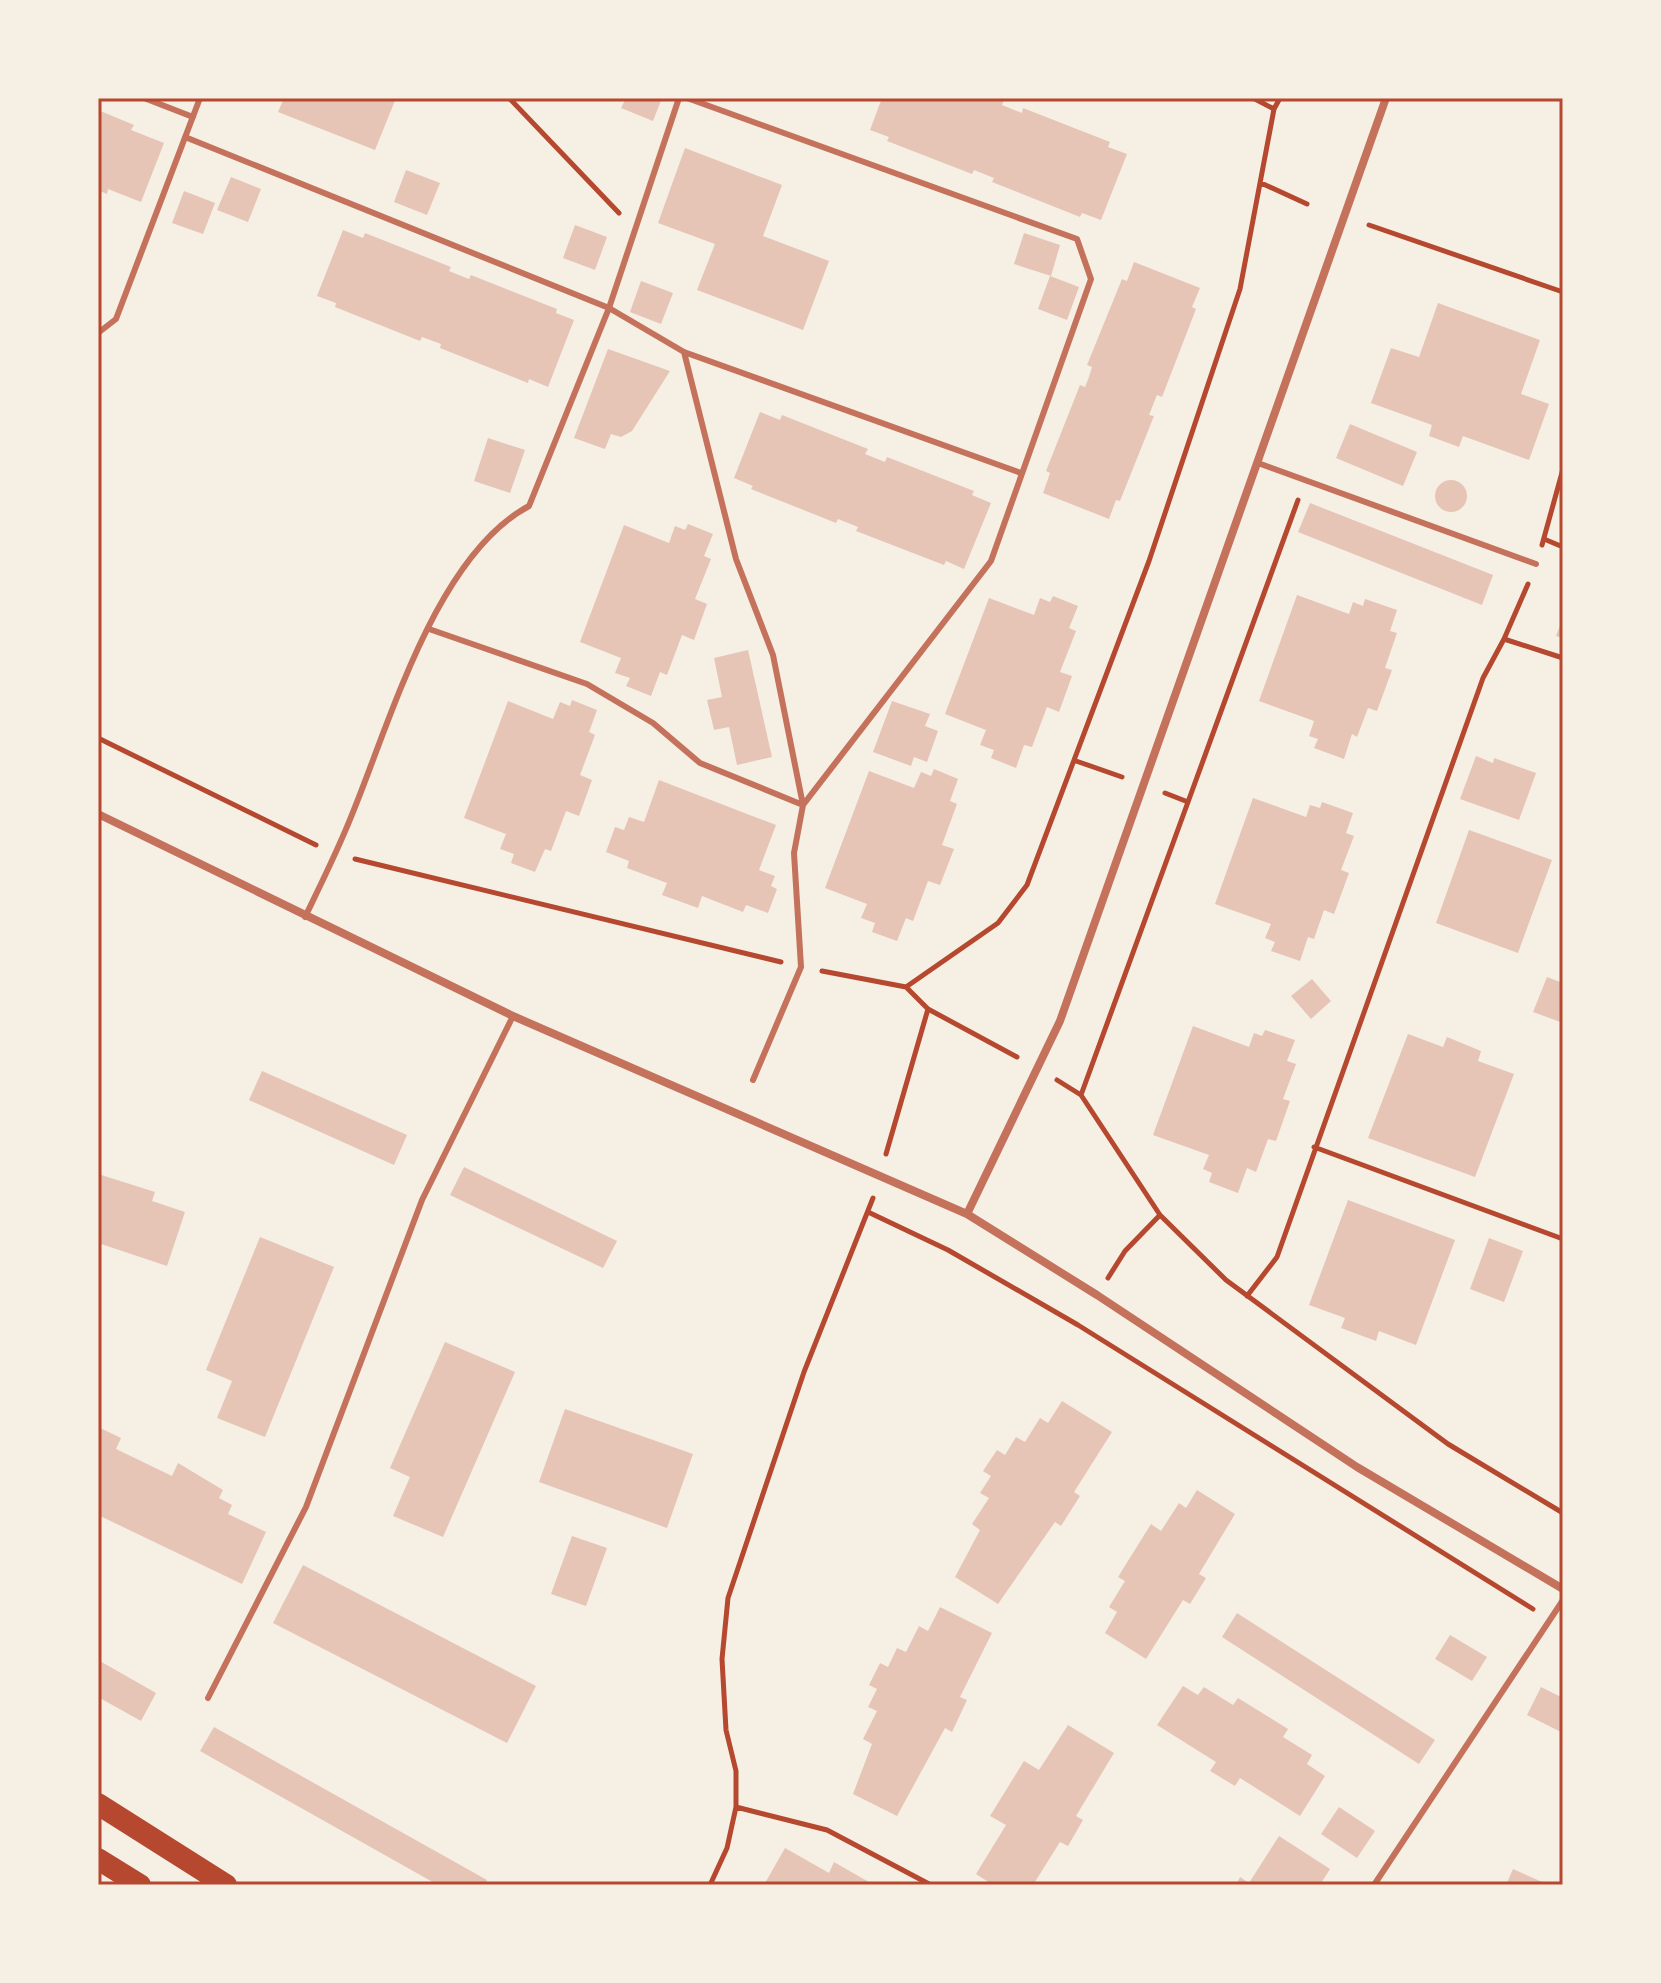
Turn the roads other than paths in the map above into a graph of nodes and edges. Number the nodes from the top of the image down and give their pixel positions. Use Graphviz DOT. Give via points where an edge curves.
graph roads {
  1 [pos="144,98"];
  2 [pos="200,98"];
  3 [pos="679,98"];
  4 [pos="687,98"];
  5 [pos="1386,98"];
  6 [pos="193,117"];
  7 [pos="185,137"];
  8 [pos="609,308"];
  9 [pos="98,333"];
  10 [pos="684,352"];
  11 [pos="1258,463"];
  12 [pos="1021,473"];
  13 [pos="1536,564"];
  14 [pos="429,629"];
  15 [pos="803,805"];
  16 [pos="98,814"];
  17 [pos="305,917"];
  18 [pos="513,1016"];
  19 [pos="753,1080"];
  20 [pos="967,1214"];
  21 [pos="1563,1589"];
  22 [pos="1563,1600"];
  23 [pos="208,1698"];
  24 [pos="98,1804"];
  25 [pos="98,1859"];
  26 [pos="140,1885"];
  27 [pos="226,1885"];
  28 [pos="1374,1885"];
  1 -- 6 [label="lane"];
  2 -- 6 [label="lane"];
  3 -- 8 [label="lane"];
  4 -- 12 [label="lane" via="1077,239 1091,279"];
  5 -- 11 [label="street"];
  6 -- 7 [label="lane"];
  7 -- 8 [label="lane"];
  7 -- 9 [label="lane" via="116,319"];
  8 -- 10 [label="lane"];
  8 -- 14 [label="lane" via="529,506 477,548"];
  10 -- 12 [label="lane"];
  10 -- 15 [label="lane" via="736,559 773,655"];
  11 -- 13 [label="lane"];
  11 -- 20 [label="street" via="1040,1070"];
  12 -- 15 [label="lane" via="991,561"];
  14 -- 15 [label="lane" via="587,684 653,723 700,763"];
  14 -- 17 [label="lane"];
  15 -- 19 [label="lane" via="794,853 801,967"];
  16 -- 17 [label="street"];
  17 -- 18 [label="street"];
  18 -- 20 [label="street"];
  18 -- 23 [label="lane" via="422,1200 306,1507"];
  20 -- 21 [label="street" via="1357,1467"];
  22 -- 28 [label="lane"];
  24 -- 27 [label="highway"];
  25 -- 26 [label="highway"];
}
